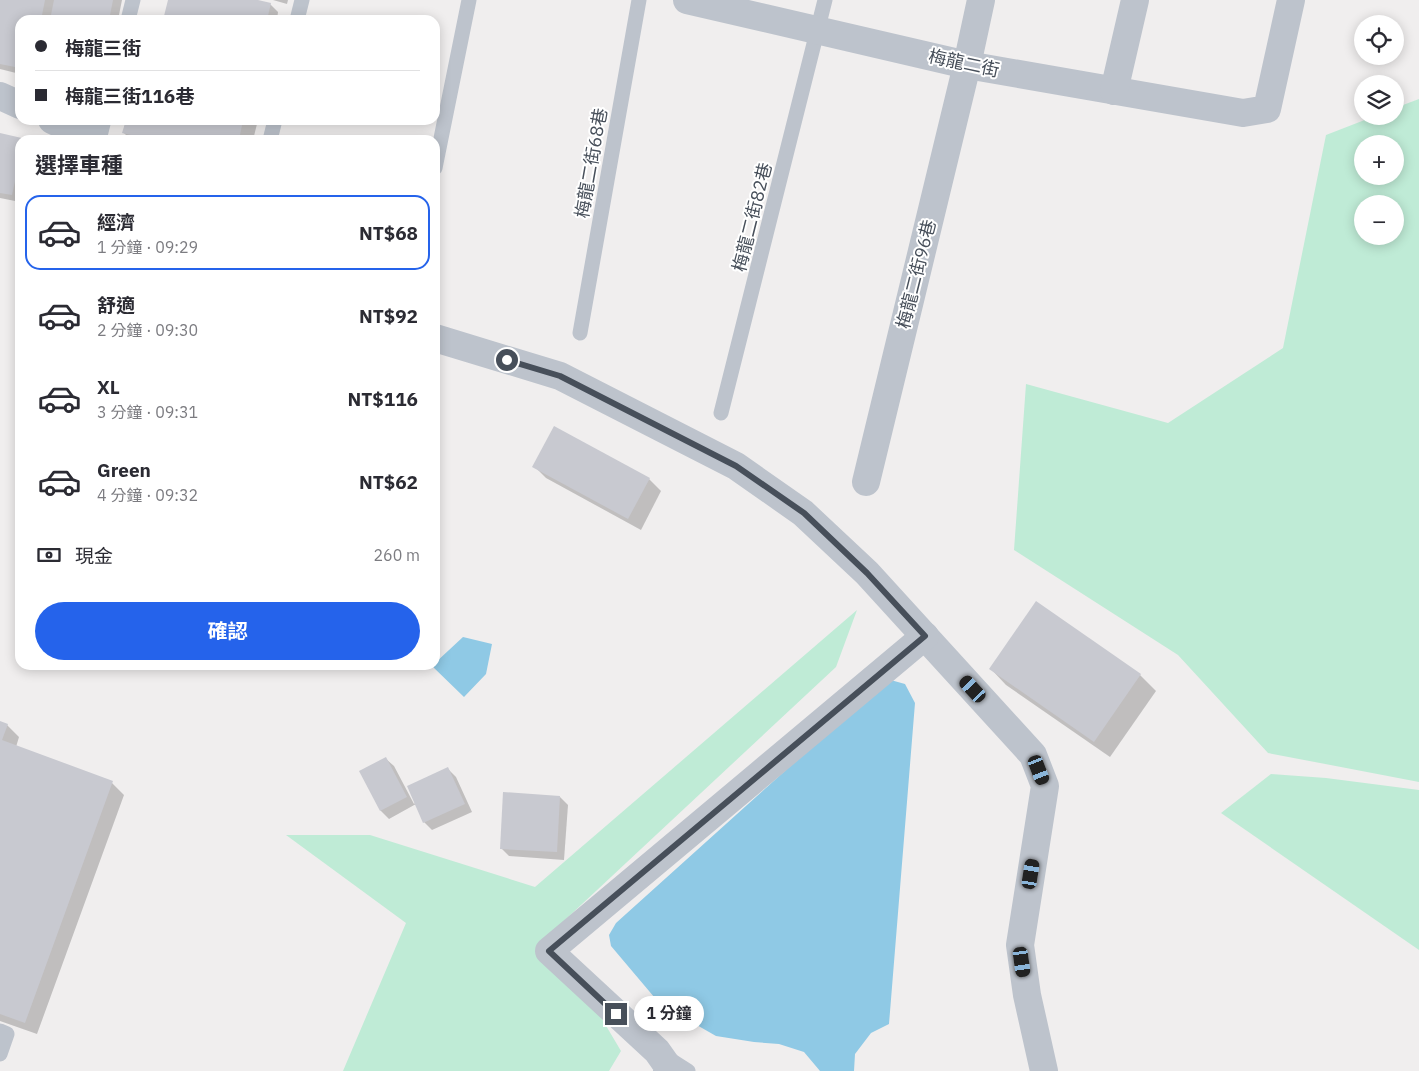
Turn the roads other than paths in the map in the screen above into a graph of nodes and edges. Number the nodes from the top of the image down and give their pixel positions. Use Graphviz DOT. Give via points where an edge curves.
graph roads {
  1 [pos="132,0"];
  2 [pos="302,0"];
  3 [pos="469,0"];
  4 [pos="639,0"];
  5 [pos="687,0"];
  6 [pos="825,0"];
  7 [pos="981,0"];
  8 [pos="1135,0"];
  9 [pos="1291,0"];
  10 [pos="129,15"];
  11 [pos="298,15"];
  12 [pos="819,30"];
  13 [pos="967,65"];
  14 [pos="1114,91"];
  15 [pos="0,96"];
  16 [pos="15,103"];
  17 [pos="63,125"];
  18 [pos="84,135"];
  19 [pos="440,143"];
  20 [pos="580,333"];
  21 [pos="440,340"];
  22 [pos="721,413"];
  23 [pos="866,482"];
  24 [pos="925,636"];
  25 [pos="0,1031"];
  26 [pos="0,1054"];
  27 [pos="662,1061"];
  28 [pos="688,1071"];
  29 [pos="1044,1071"];
  1 -- 10 [label="lane"];
  2 -- 11 [label="lane"];
  3 -- 19 [label="lane"];
  4 -- 20 [label="lane, 梅龍二街68巷"];
  5 -- 12 [label="street, 梅龍二街"];
  6 -- 12 [label="lane, 梅龍二街82巷"];
  7 -- 13 [label="street, 梅龍二街96巷"];
  8 -- 14 [label="street"];
  9 -- 14 [label="street, 梅龍二街" via="1267,109 1243,114"];
  12 -- 13 [label="street, 梅龍二街"];
  12 -- 22 [label="lane, 梅龍二街82巷"];
  13 -- 14 [label="street, 梅龍二街"];
  13 -- 23 [label="street, 梅龍二街96巷"];
  15 -- 16 [label="street"];
  17 -- 18 [label="street"];
  21 -- 24 [label="street" via="560,376 736,466 804,513 867,573"];
  24 -- 27 [label="street" via="549,951"];
  24 -- 29 [label="street" via="1033,755 1045,786 1020,945"];
  25 -- 26 [label="lane" via="7,1034"];
  27 -- 28 [label="lane"];
}
